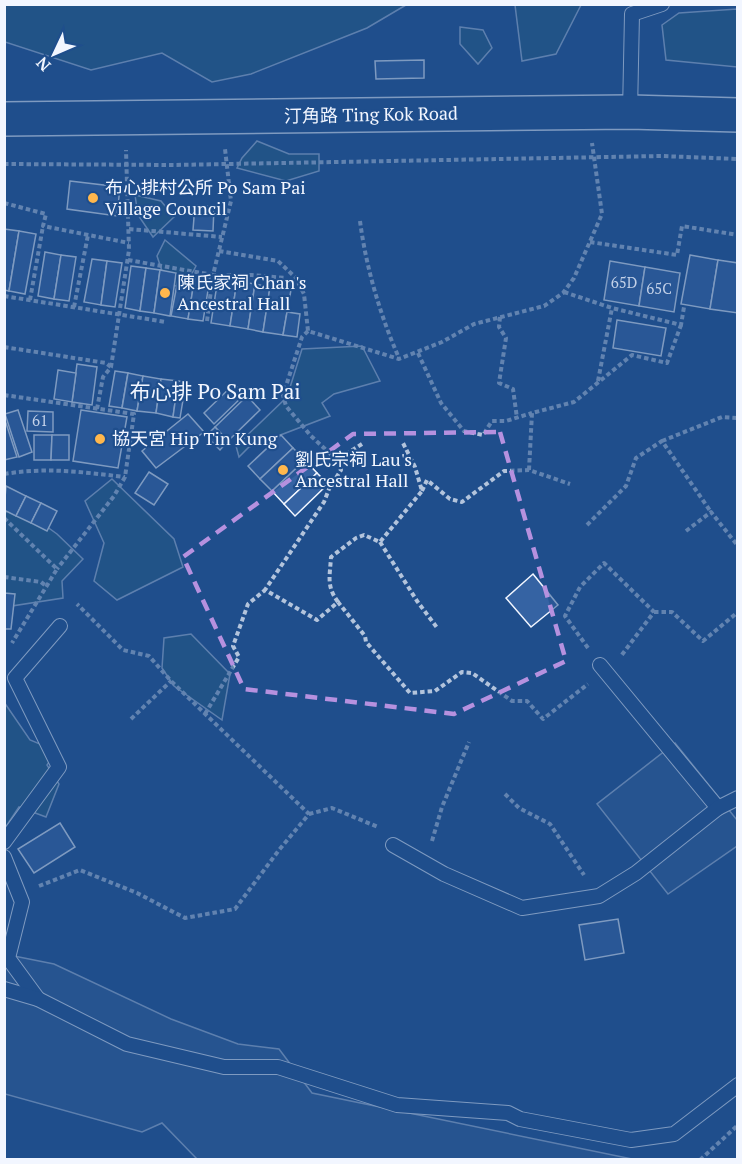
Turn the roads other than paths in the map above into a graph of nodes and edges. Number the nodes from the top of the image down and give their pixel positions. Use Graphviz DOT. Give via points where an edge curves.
graph roads {
  1 [pos="662,4"];
  2 [pos="630,112"];
  3 [pos="738,115"];
  4 [pos="4,119"];
  5 [pos="60,626"];
  6 [pos="602,668"];
  7 [pos="738,798"];
  8 [pos="718,808"];
  9 [pos="4,842"];
  10 [pos="399,844"];
  11 [pos="4,857"];
  12 [pos="4,989"];
  13 [pos="38,999"];
  14 [pos="738,1085"];
  1 -- 2 [label="lane" via="632,14"];
  2 -- 3 [label="main road, 汀角路 Ting Kok Road"];
  2 -- 4 [label="main road, 汀角路 Ting Kok Road"];
  5 -- 9 [label="lane" via="15,678 60,767"];
  6 -- 8 [label="lane"];
  7 -- 8 [label="lane"];
  8 -- 10 [label="lane" via="636,873 598,896 522,908 444,874"];
  11 -- 13 [label="lane" via="22,902 8,958"];
  12 -- 13 [label="lane"];
  13 -- 14 [label="lane" via="127,1044 202,1062 224,1067 279,1067 397,1105 508,1113 520,1119 631,1140 674,1134"];
}
